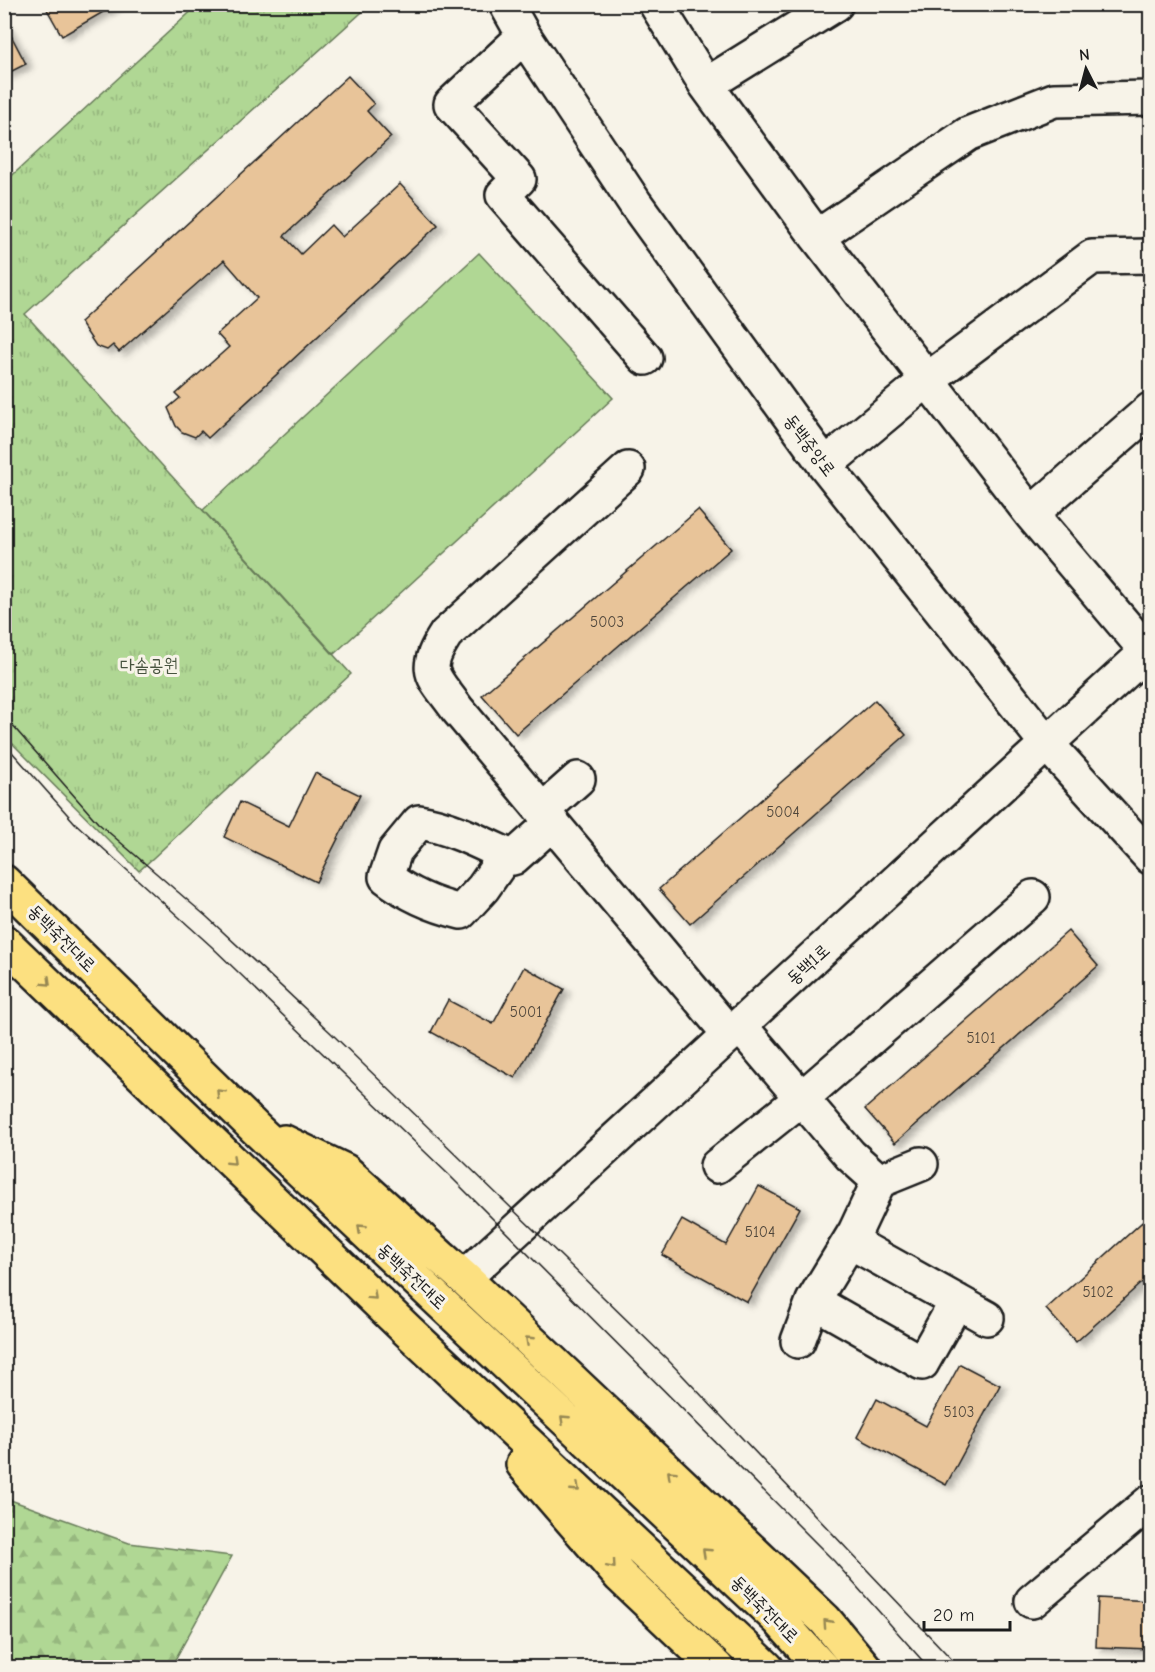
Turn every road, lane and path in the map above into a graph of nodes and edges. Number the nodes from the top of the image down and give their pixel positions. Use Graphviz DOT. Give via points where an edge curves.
graph roads {
  1 [pos="656,4"];
  2 [pos="836,4"];
  3 [pos="508,5"];
  4 [pos="524,36"];
  5 [pos="706,85"];
  6 [pos="1150,98"];
  7 [pos="817,237"];
  8 [pos="1150,256"];
  9 [pos="645,358"];
  10 [pos="927,380"];
  11 [pos="1150,410"];
  12 [pos="825,465"];
  13 [pos="628,469"];
  14 [pos="1031,514"];
  15 [pos="1150,652"];
  16 [pos="1048,745"];
  17 [pos="578,779"];
  18 [pos="547,817"];
  19 [pos="506,855"];
  20 [pos="1150,857"];
  21 [pos="4,882"];
  22 [pos="1033,897"];
  23 [pos="4,942"];
  24 [pos="735,1031"];
  25 [pos="802,1098"];
  26 [pos="256,1129"];
  27 [pos="921,1164"];
  28 [pos="717,1166"];
  29 [pos="879,1180"];
  30 [pos="855,1232"];
  31 [pos="464,1278"];
  32 [pos="957,1301"];
  33 [pos="813,1302"];
  34 [pos="987,1318"];
  35 [pos="408,1331"];
  36 [pos="798,1341"];
  37 [pos="1148,1509"];
  38 [pos="1032,1601"];
  39 [pos="717,1668"];
  40 [pos="766,1668"];
  41 [pos="822,1668"];
  42 [pos="865,1668"];
  1 -- 5 [label="street"];
  2 -- 5 [label="street"];
  3 -- 4 [label="street, 동백중앙로"];
  4 -- 9 [label="street" via="451,104 519,179 503,195"];
  4 -- 12 [label="street, 동백중앙로" via="661,239"];
  5 -- 7 [label="street"];
  6 -- 7 [label="street" via="1054,100 968,134"];
  7 -- 10 [label="street"];
  8 -- 10 [label="street" via="1092,257"];
  10 -- 12 [label="street"];
  10 -- 14 [label="street"];
  11 -- 14 [label="street"];
  12 -- 16 [label="street, 동백중앙로"];
  13 -- 18 [label="street" via="446,634 432,657 431,673"];
  14 -- 15 [label="street"];
  15 -- 16 [label="street, 동백1로"];
  16 -- 20 [label="street, 동백중앙로"];
  16 -- 24 [label="street, 동백1로"];
  17 -- 18 [label="street"];
  18 -- 19 [label="street" via="513,858"];
  18 -- 24 [label="street"];
  19 -- 19 [label="street" via="440,825 419,822 395,851 380,882 461,912"];
  26 -- 21 [label="main road, 동백죽전대로, one-way"];
  22 -- 25 [label="street"];
  23 -- 35 [label="main road, one-way"];
  24 -- 25 [label="street"];
  24 -- 31 [label="street, 동백1로"];
  25 -- 28 [label="street"];
  25 -- 29 [label="street" via="850,1155"];
  26 -- 31 [label="main road" via="345,1171"];
  41 -- 26 [label="main road, 동백죽전대로, one-way" via="779,1620"];
  27 -- 29 [label="street"];
  29 -- 30 [label="street"];
  30 -- 32 [label="street" via="858,1246"];
  30 -- 33 [label="street"];
  42 -- 31 [label="main road, one-way" via="825,1620"];
  32 -- 33 [label="street" via="922,1363"];
  32 -- 34 [label="street"];
  33 -- 36 [label="street"];
  35 -- 39 [label="main road, one-way" via="620,1576"];
  35 -- 40 [label="main road, one-way"];
  37 -- 38 [label="street"];
}
